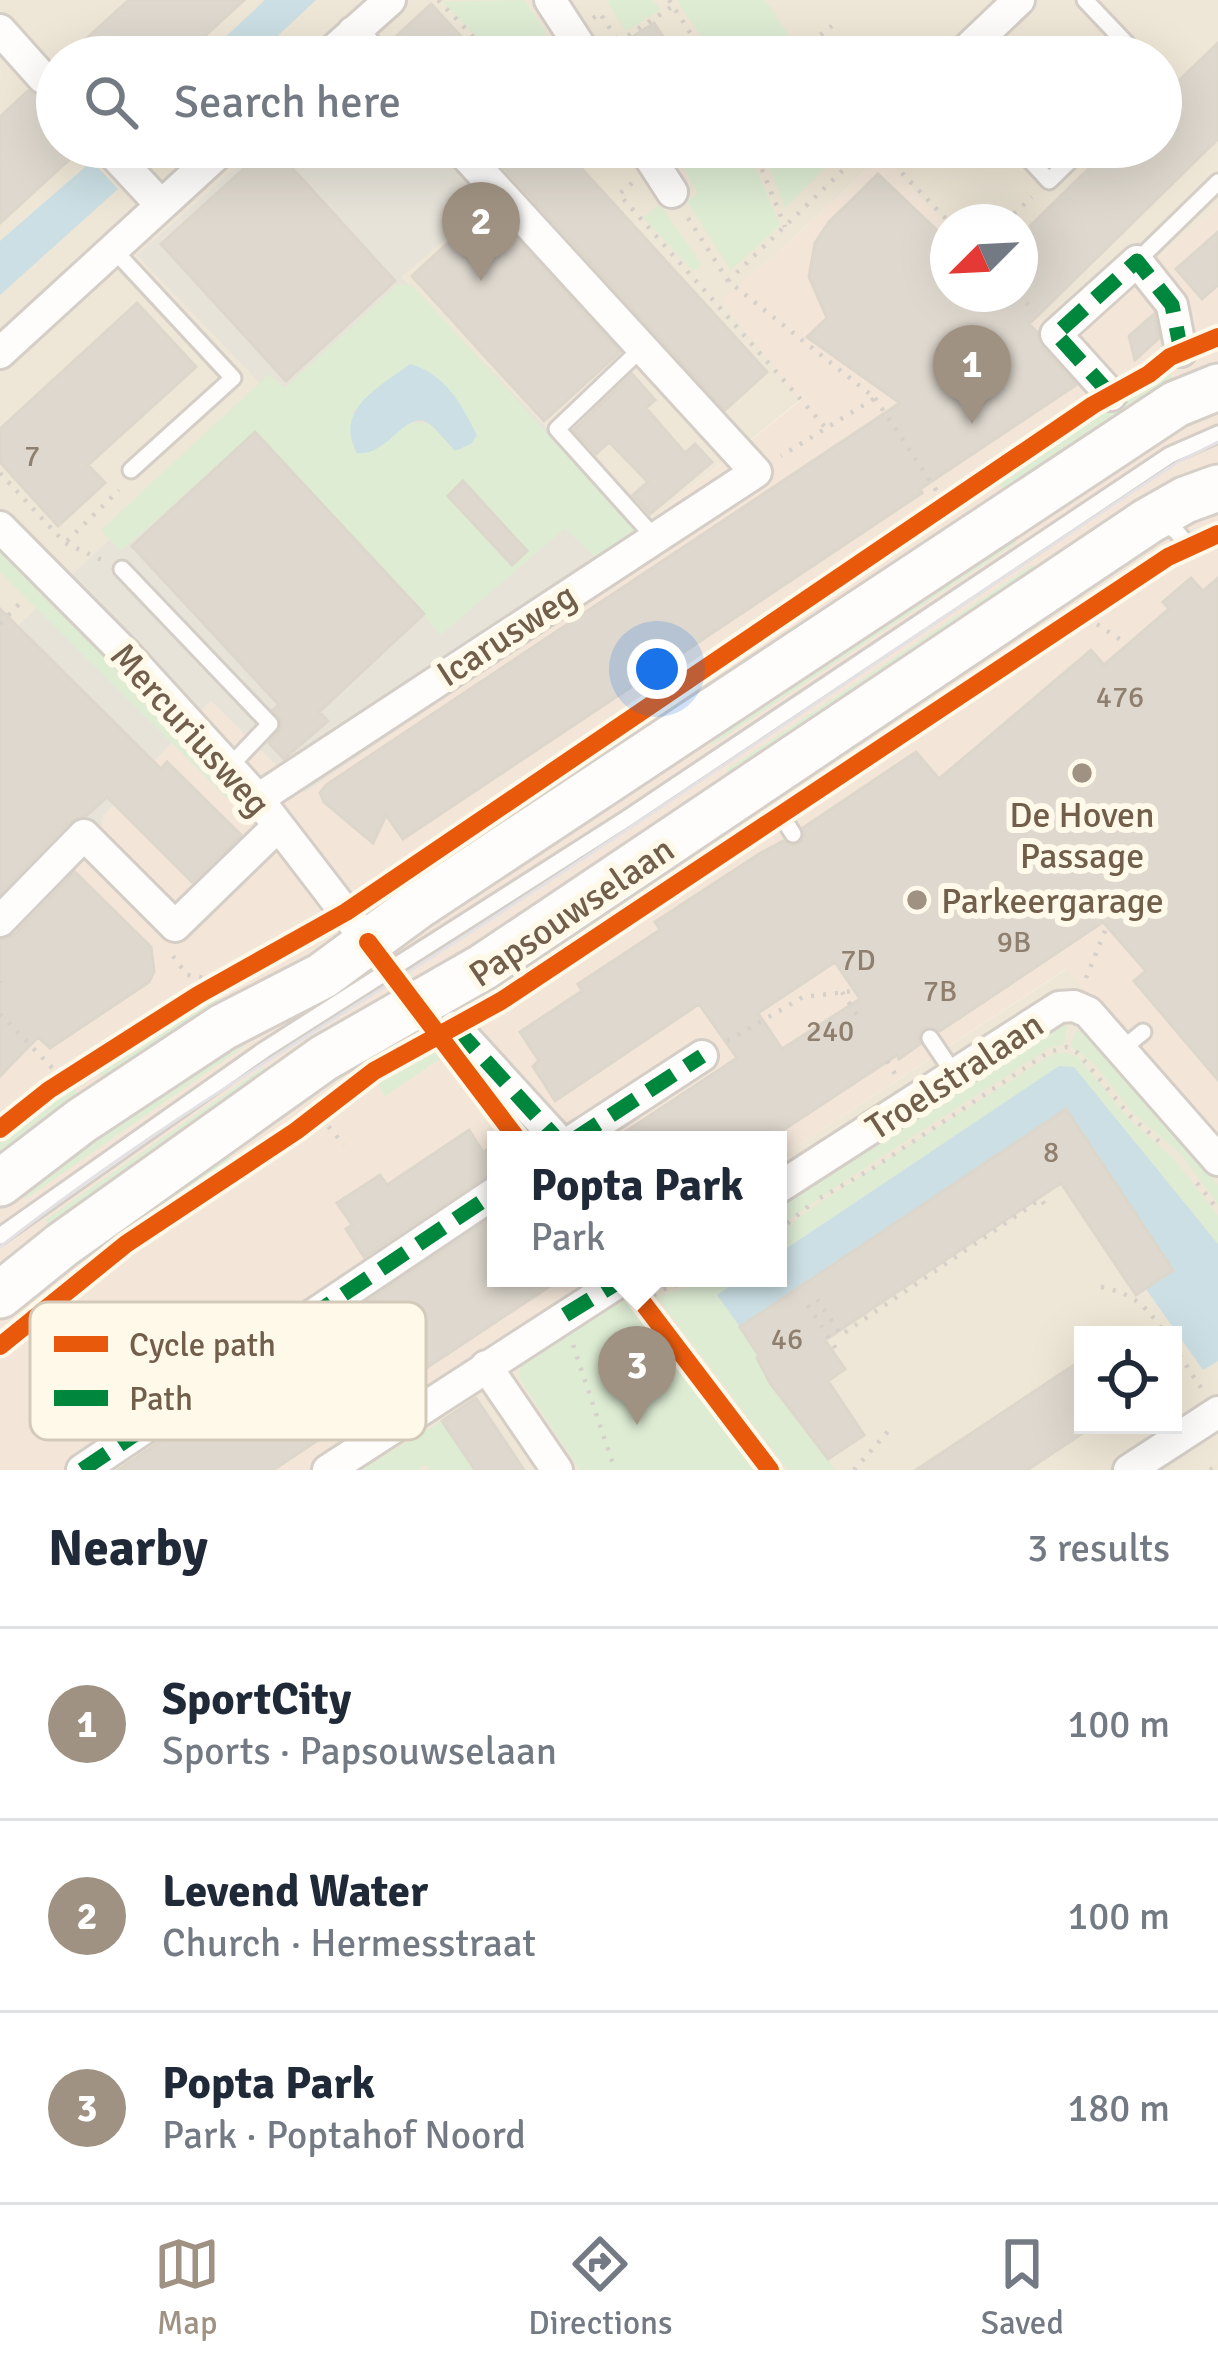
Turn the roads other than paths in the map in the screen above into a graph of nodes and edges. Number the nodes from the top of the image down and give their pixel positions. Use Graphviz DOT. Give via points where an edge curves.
graph roads {
  1 [pos="390,0"];
  2 [pos="550,0"];
  3 [pos="1019,0"];
  4 [pos="1085,0"];
  5 [pos="0,30"];
  6 [pos="353,32"];
  7 [pos="349,36"];
  8 [pos="357,36"];
  9 [pos="573,36"];
  10 [pos="981,36"];
  11 [pos="1119,36"];
  12 [pos="36,70"];
  13 [pos="127,168"];
  14 [pos="202,168"];
  15 [pos="477,168"];
  16 [pos="657,168"];
  17 [pos="1037,168"];
  18 [pos="1062,168"];
  19 [pos="1218,182"];
  20 [pos="672,192"];
  21 [pos="161,205"];
  22 [pos="113,249"];
  23 [pos="1137,261"];
  24 [pos="642,349"];
  25 [pos="1181,351"];
  26 [pos="0,353"];
  27 [pos="1218,387"];
  28 [pos="1111,395"];
  29 [pos="1218,434"];
  30 [pos="131,470"];
  31 [pos="1218,488"];
  32 [pos="1148,521"];
  33 [pos="0,527"];
  34 [pos="655,538"];
  35 [pos="1188,544"];
  36 [pos="122,569"];
  37 [pos="229,767"];
  38 [pos="258,799"];
  39 [pos="779,813"];
  40 [pos="278,826"];
  41 [pos="793,834"];
  42 [pos="0,921"];
  43 [pos="368,942"];
  44 [pos="455,1027"];
  45 [pos="929,1038"];
  46 [pos="702,1056"];
  47 [pos="955,1075"];
  48 [pos="550,1131"];
  49 [pos="587,1131"];
  50 [pos="1205,1168"];
  51 [pos="787,1182"];
  52 [pos="0,1183"];
  53 [pos="487,1198"];
  54 [pos="0,1236"];
  55 [pos="624,1287"];
  56 [pos="0,1295"];
  57 [pos="332,1302"];
  58 [pos="486,1366"];
  59 [pos="426,1405"];
  60 [pos="1218,1412"];
  61 [pos="127,1440"];
  62 [pos="374,1440"];
  63 [pos="82,1470"];
  64 [pos="328,1470"];
  65 [pos="557,1470"];
  66 [pos="1129,1470"];
  1 -- 6 [label="street"];
  2 -- 9 [label="street"];
  3 -- 10 [label="street"];
  4 -- 11 [label="lane"];
  5 -- 12 [label="street"];
  6 -- 7 [label="street"];
  6 -- 8 [label="street"];
  13 -- 21 [label="street"];
  14 -- 21 [label="street"];
  15 -- 24 [label="street"];
  16 -- 20 [label="street"];
  17 -- 18 [label="lane" via="1049,181"];
  19 -- 23 [label="lane"];
  21 -- 22 [label="street"];
  22 -- 26 [label="street"];
  22 -- 30 [label="lane" via="232,378"];
  23 -- 25 [label="street" via="1172,304"];
  23 -- 28 [label="street" via="1056,334"];
  24 -- 34 [label="lane" via="556,429"];
  24 -- 34 [label="street, Icarusweg" via="756,472"];
  27 -- 43 [label="street" via="1175,404"];
  29 -- 54 [label="lane, Papsouwselaan" via="1170,455 264,1050"];
  31 -- 32 [label="street, Papsouwselaan"];
  32 -- 35 [label="lane"];
  32 -- 56 [label="street, Papsouwselaan" via="483,968 324,1058"];
  33 -- 37 [label="street, Mercuriusweg"];
  34 -- 38 [label="street, Icarusweg"];
  36 -- 37 [label="lane" via="270,724"];
  37 -- 38 [label="street, Mercuriusweg"];
  38 -- 40 [label="street, Mercuriusweg"];
  39 -- 41 [label="lane"];
  40 -- 42 [label="street" via="176,926 84,835"];
  40 -- 43 [label="street, Mercuriusweg"];
  43 -- 52 [label="street" via="322,976 223,1027"];
  44 -- 48 [label="street, Papsouwselaan"];
  45 -- 47 [label="lane"];
  46 -- 49 [label="street"];
  47 -- 50 [label="street, Troelstralaan" via="1059,1007 1075,1006 1132,1041"];
  47 -- 51 [label="street, Troelstralaan"];
  53 -- 57 [label="street"];
  55 -- 58 [label="street"];
  58 -- 59 [label="street"];
  58 -- 65 [label="street"];
  60 -- 66 [label="street"];
  61 -- 63 [label="street"];
  62 -- 64 [label="street"];
}
